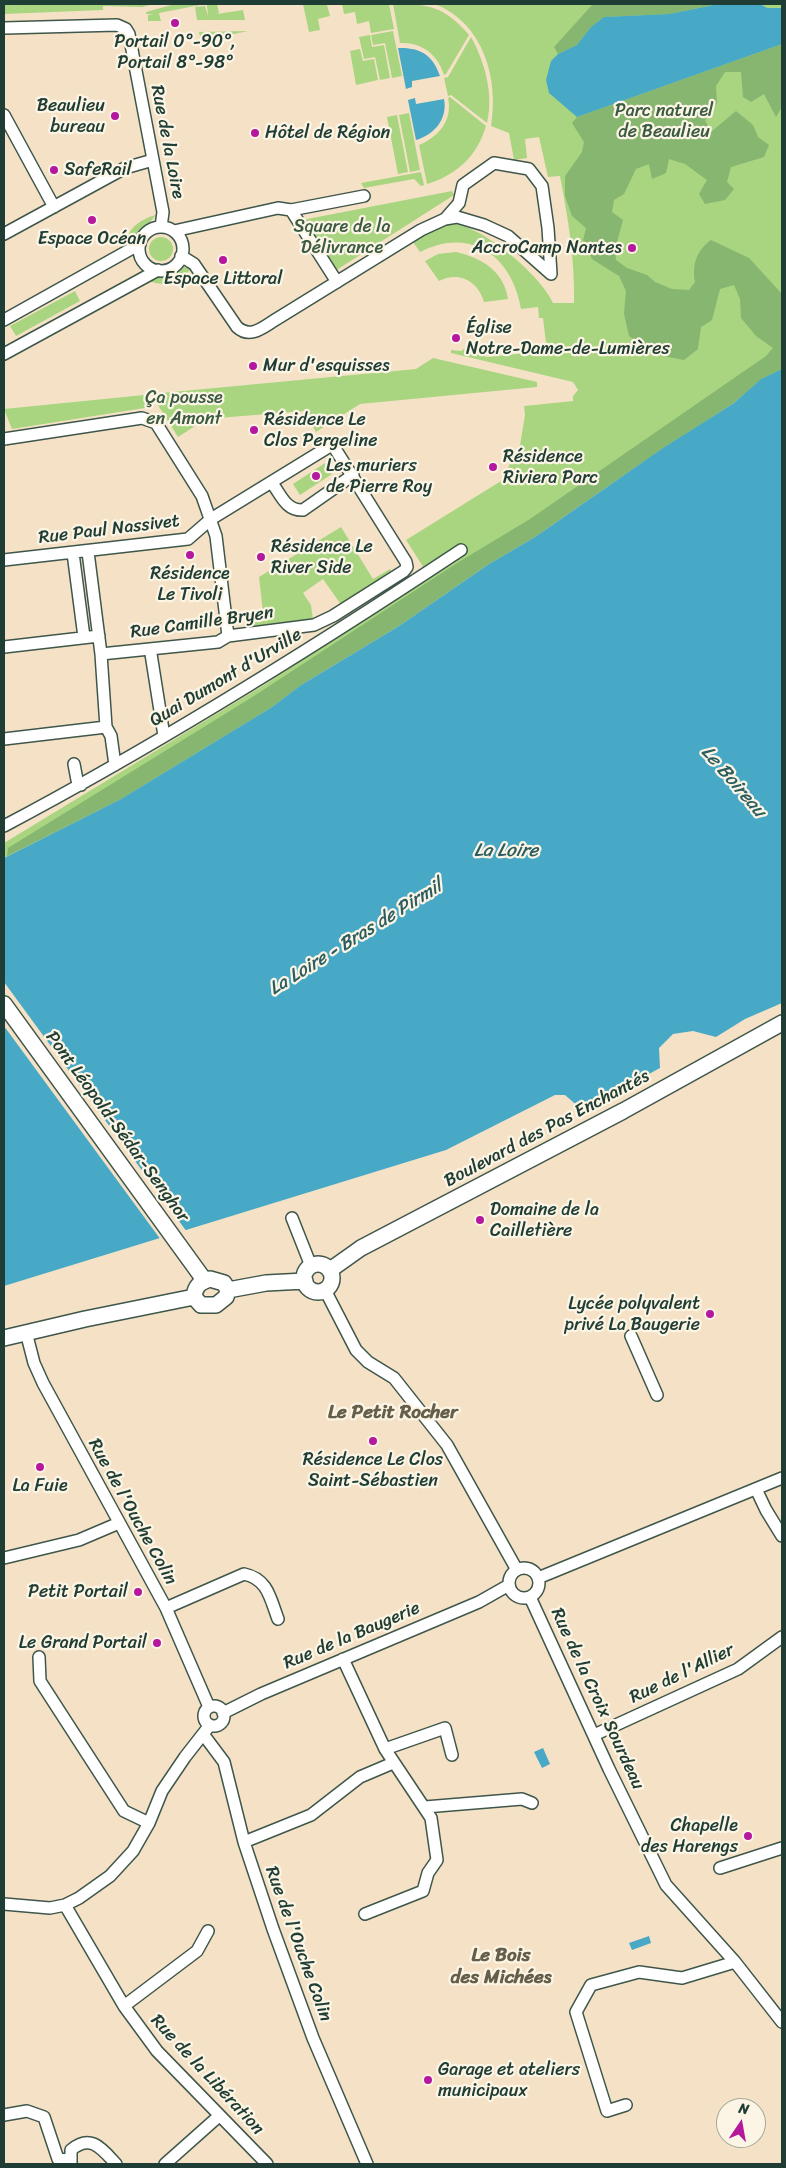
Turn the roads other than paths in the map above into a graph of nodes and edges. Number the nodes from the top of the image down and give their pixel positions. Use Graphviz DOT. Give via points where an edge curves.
graph roads {
  1 [pos="4,28"];
  2 [pos="4,115"];
  3 [pos="153,160"];
  4 [pos="364,196"];
  5 [pos="54,207"];
  6 [pos="291,210"];
  7 [pos="444,219"];
  8 [pos="161,227"];
  9 [pos="174,231"];
  10 [pos="4,234"];
  11 [pos="140,244"];
  12 [pos="182,256"];
  13 [pos="158,270"];
  14 [pos="337,282"];
  15 [pos="4,320"];
  16 [pos="4,354"];
  17 [pos="4,439"];
  18 [pos="353,475"];
  19 [pos="272,483"];
  20 [pos="211,519"];
  21 [pos="461,550"];
  22 [pos="88,552"];
  23 [pos="73,553"];
  24 [pos="4,560"];
  25 [pos="307,626"];
  26 [pos="99,636"];
  27 [pos="228,636"];
  28 [pos="84,637"];
  29 [pos="4,647"];
  30 [pos="101,654"];
  31 [pos="151,654"];
  32 [pos="106,727"];
  33 [pos="164,736"];
  34 [pos="4,739"];
  35 [pos="74,764"];
  36 [pos="115,765"];
  37 [pos="81,785"];
  38 [pos="4,826"];
  39 [pos="4,1004"];
  40 [pos="782,1023"];
  41 [pos="292,1218"];
  42 [pos="312,1266"];
  43 [pos="330,1270"];
  44 [pos="203,1276"];
  45 [pos="305,1281"];
  46 [pos="228,1290"];
  47 [pos="325,1290"];
  48 [pos="194,1297"];
  49 [pos="26,1332"];
  50 [pos="631,1336"];
  51 [pos="4,1338"];
  52 [pos="657,1396"];
  53 [pos="782,1478"];
  54 [pos="756,1489"];
  55 [pos="118,1523"];
  56 [pos="782,1536"];
  57 [pos="4,1558"];
  58 [pos="517,1570"];
  59 [pos="538,1578"];
  60 [pos="511,1589"];
  61 [pos="530,1596"];
  62 [pos="166,1608"];
  63 [pos="278,1619"];
  64 [pos="782,1637"];
  65 [pos="39,1657"];
  66 [pos="343,1659"];
  67 [pos="209,1707"];
  68 [pos="223,1713"];
  69 [pos="207,1730"];
  70 [pos="594,1735"];
  71 [pos="385,1749"];
  72 [pos="452,1755"];
  73 [pos="393,1763"];
  74 [pos="532,1803"];
  75 [pos="425,1807"];
  76 [pos="148,1823"];
  77 [pos="244,1842"];
  78 [pos="782,1848"];
  79 [pos="720,1868"];
  80 [pos="4,1904"];
  81 [pos="65,1905"];
  82 [pos="366,1914"];
  83 [pos="208,1931"];
  84 [pos="735,1962"];
  85 [pos="124,2006"];
  86 [pos="782,2022"];
  87 [pos="626,2105"];
  88 [pos="4,2116"];
  89 [pos="219,2116"];
  90 [pos="70,2162"];
  91 [pos="116,2164"];
  92 [pos="165,2164"];
  93 [pos="267,2164"];
  94 [pos="368,2164"];
  1 -- 3 [label="street, Rue de la Loire" via="117,25 126,29"];
  2 -- 5 [label="street"];
  3 -- 5 [label="street" via="125,168"];
  3 -- 8 [label="street, Rue de la Loire" via="163,212"];
  4 -- 6 [label="street"];
  5 -- 10 [label="street"];
  6 -- 9 [label="street" via="278,208"];
  6 -- 14 [label="street"];
  7 -- 7 [label="street" via="460,203 463,186 494,163 529,169 542,186 551,274 508,236 484,225 457,218"];
  7 -- 14 [label="street"];
  8 -- 9 [label="street"];
  8 -- 11 [label="street" via="147,232"];
  9 -- 12 [label="street" via="182,242"];
  11 -- 13 [label="street" via="143,261"];
  11 -- 15 [label="street"];
  12 -- 13 [label="street" via="173,267"];
  12 -- 14 [label="street" via="194,264 240,330 253,333"];
  13 -- 16 [label="street"];
  17 -- 20 [label="street" via="146,418 156,423 202,496"];
  18 -- 19 [label="street" via="303,510 288,507"];
  18 -- 19 [label="street, Rue Paul Nassivet" via="334,446 330,446"];
  18 -- 25 [label="street, Quai Dumont d'Urville" via="407,567 333,616"];
  19 -- 20 [label="street, Rue Paul Nassivet"];
  20 -- 22 [label="street, Rue Paul Nassivet" via="188,539"];
  20 -- 27 [label="street" via="216,536"];
  21 -- 33 [label="street, Quai Dumont d'Urville" via="261,679"];
  22 -- 23 [label="street, Rue Paul Nassivet"];
  22 -- 26 [label="street"];
  23 -- 24 [label="street, Rue Paul Nassivet"];
  23 -- 28 [label="street"];
  25 -- 27 [label="street, Rue Camille Bryen"];
  26 -- 28 [label="street"];
  26 -- 30 [label="street"];
  27 -- 30 [label="street, Rue Camille Bryen" via="218,642"];
  28 -- 29 [label="street"];
  30 -- 32 [label="street"];
  31 -- 33 [label="street"];
  32 -- 34 [label="street"];
  32 -- 36 [label="street" via="111,736"];
  33 -- 36 [label="street, Quai Dumont d'Urville"];
  35 -- 37 [label="street"];
  36 -- 37 [label="street, Quai Dumont d'Urville"];
  37 -- 38 [label="street, Quai Dumont d'Urville"];
  39 -- 44 [label="main road, Pont Léopold-Sédar-Senghor"];
  40 -- 43 [label="main road, Boulevard des Pas Enchantés" via="580,1134 361,1248"];
  41 -- 42 [label="street"];
  42 -- 43 [label="main road" via="320,1264"];
  42 -- 45 [label="main road" via="306,1271"];
  43 -- 47 [label="main road" via="332,1281"];
  44 -- 46 [label="main road" via="220,1281"];
  44 -- 48 [label="main road"];
  45 -- 46 [label="main road" via="266,1283"];
  45 -- 47 [label="main road" via="312,1290"];
  46 -- 48 [label="main road" via="222,1303 211,1306 201,1305"];
  47 -- 58 [label="street" via="356,1350 368,1362 394,1378 447,1445"];
  48 -- 49 [label="main road"];
  49 -- 51 [label="main road"];
  49 -- 55 [label="street, Rue de l'Ouche Colin" via="43,1383"];
  50 -- 52 [label="street"];
  53 -- 54 [label="street"];
  54 -- 56 [label="street"];
  54 -- 59 [label="street"];
  55 -- 57 [label="street" via="79,1540"];
  55 -- 62 [label="street, Rue de l'Ouche Colin"];
  58 -- 59 [label="street" via="531,1570"];
  58 -- 60 [label="street" via="512,1575"];
  59 -- 61 [label="street" via="536,1591"];
  60 -- 61 [label="street" via="517,1596"];
  60 -- 66 [label="street, Rue de la Baugerie"];
  61 -- 70 [label="street, Rue de la Croix Sourdeau"];
  62 -- 63 [label="street" via="244,1574 257,1577 265,1586"];
  62 -- 67 [label="street, Rue de l'Ouche Colin"];
  64 -- 70 [label="street, Rue de l'Allier" via="738,1669"];
  65 -- 76 [label="street" via="40,1682 124,1811"];
  66 -- 68 [label="street, Rue de la Baugerie"];
  66 -- 71 [label="street"];
  67 -- 68 [label="street" via="217,1706"];
  67 -- 69 [label="street" via="204,1715"];
  68 -- 69 [label="street" via="219,1724"];
  69 -- 76 [label="street" via="162,1791"];
  69 -- 77 [label="street, Rue de l'Ouche Colin" via="224,1762"];
  70 -- 84 [label="street, Rue de la Croix Sourdeau" via="666,1885"];
  71 -- 72 [label="street" via="445,1728"];
  71 -- 73 [label="street"];
  73 -- 75 [label="street"];
  73 -- 77 [label="street" via="360,1777 311,1815"];
  74 -- 75 [label="street" via="522,1799"];
  75 -- 82 [label="street" via="431,1818 436,1860 423,1891"];
  76 -- 81 [label="street" via="123,1864 99,1885"];
  77 -- 94 [label="street, Rue de l'Ouche Colin" via="313,2038"];
  78 -- 79 [label="street"];
  80 -- 81 [label="street" via="50,1908"];
  81 -- 85 [label="street, Rue de la Libération"];
  83 -- 85 [label="street" via="197,1951"];
  84 -- 86 [label="street, Rue de la Croix Sourdeau"];
  84 -- 87 [label="street" via="682,1978 639,1972 591,1985 576,2012 607,2111"];
  85 -- 89 [label="street, Rue de la Libération" via="161,2056"];
  88 -- 90 [label="street" via="27,2111 44,2117 58,2159"];
  89 -- 92 [label="street"];
  89 -- 93 [label="street, Rue de la Libération"];
  90 -- 91 [label="street" via="71,2150 81,2143 89,2143 100,2147"];
}
